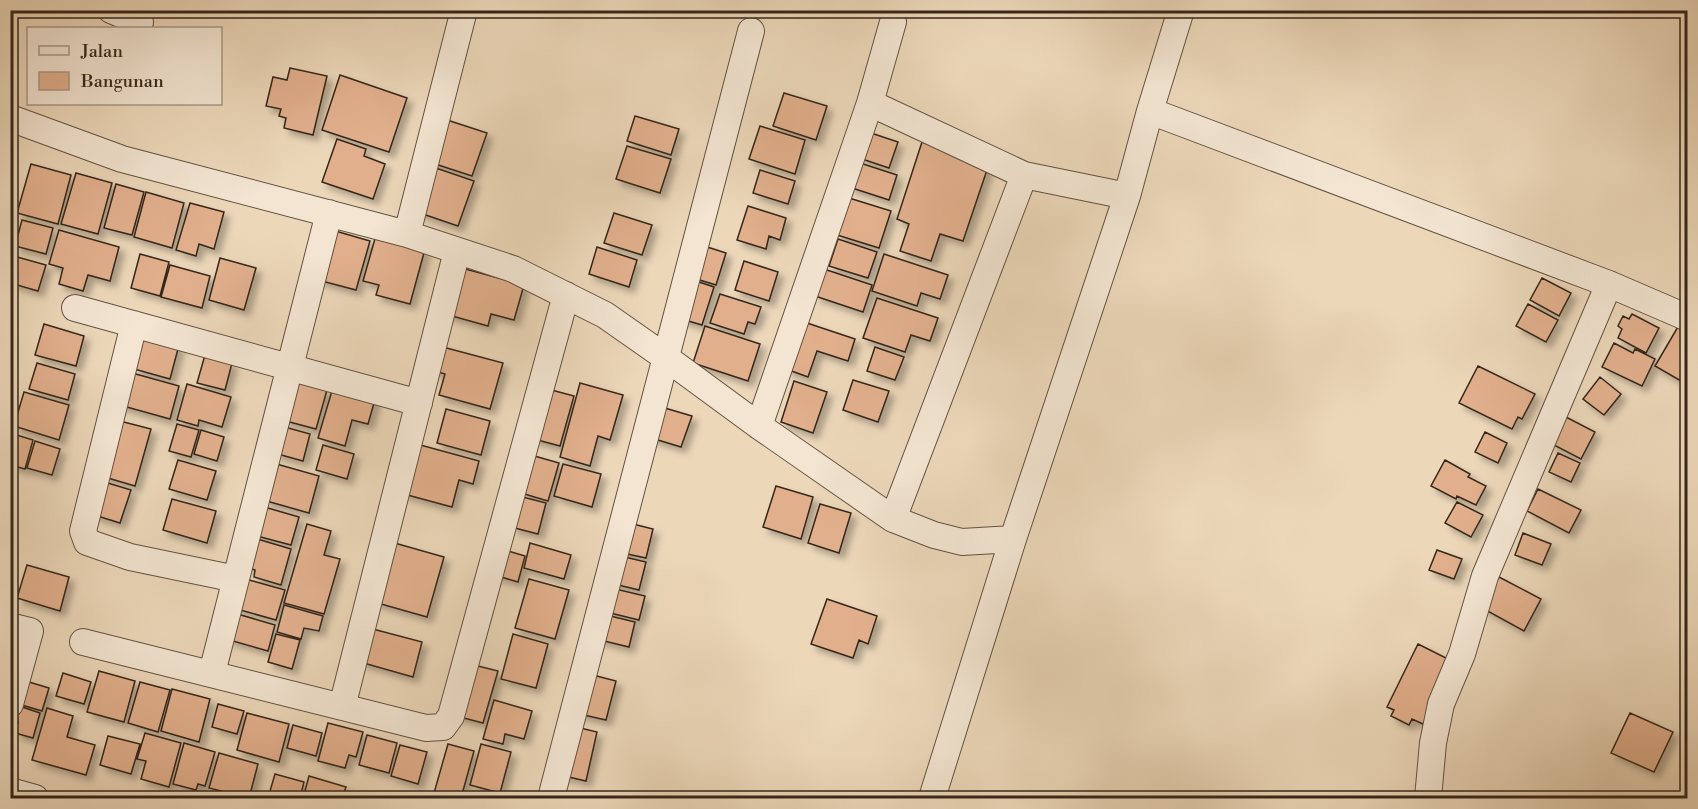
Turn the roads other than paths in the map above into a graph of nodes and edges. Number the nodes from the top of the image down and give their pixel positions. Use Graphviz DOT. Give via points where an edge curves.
graph roads {
  1 [pos="111,10"];
  2 [pos="464,10"];
  3 [pos="1181,10"];
  4 [pos="140,22"];
  5 [pos="893,22"];
  6 [pos="751,30"];
  7 [pos="870,103"];
  8 [pos="1150,111"];
  9 [pos="10,118"];
  10 [pos="1024,175"];
  11 [pos="1127,196"];
  12 [pos="329,213"];
  13 [pos="407,234"];
  14 [pos="457,251"];
  15 [pos="1610,284"];
  16 [pos="566,296"];
  17 [pos="75,308"];
  18 [pos="1688,318"];
  19 [pos="134,324"];
  20 [pos="665,357"];
  21 [pos="290,368"];
  22 [pos="419,404"];
  23 [pos="759,426"];
  24 [pos="893,519"];
  25 [pos="1013,539"];
  26 [pos="236,579"];
  27 [pos="10,626"];
  28 [pos="83,642"];
  29 [pos="212,674"];
  30 [pos="10,704"];
  31 [pos="342,707"];
  32 [pos="10,791"];
  33 [pos="35,798"];
  34 [pos="552,798"];
  35 [pos="932,798"];
  36 [pos="1428,798"];
  1 -- 4 [label="street"];
  2 -- 13 [label="street"];
  3 -- 8 [label="street"];
  5 -- 7 [label="street"];
  6 -- 20 [label="street"];
  7 -- 10 [label="street"];
  7 -- 23 [label="street"];
  8 -- 11 [label="street"];
  8 -- 15 [label="street"];
  9 -- 12 [label="street" via="122,159"];
  10 -- 11 [label="street"];
  10 -- 24 [label="street"];
  11 -- 25 [label="street"];
  12 -- 13 [label="street"];
  12 -- 21 [label="street"];
  13 -- 14 [label="street"];
  14 -- 16 [label="street" via="513,270"];
  14 -- 22 [label="street"];
  15 -- 18 [label="street"];
  15 -- 36 [label="street" via="1485,576 1462,654 1441,704"];
  16 -- 20 [label="street" via="605,315"];
  16 -- 31 [label="street" via="451,716 442,728 426,728"];
  17 -- 19 [label="street"];
  19 -- 21 [label="street"];
  19 -- 26 [label="street" via="83,531 87,542 130,556"];
  20 -- 23 [label="street"];
  20 -- 34 [label="street"];
  21 -- 22 [label="street"];
  21 -- 26 [label="street"];
  22 -- 31 [label="street"];
  23 -- 24 [label="street"];
  24 -- 25 [label="street" via="962,542"];
  25 -- 35 [label="street"];
  26 -- 29 [label="street"];
  27 -- 30 [label="street" via="30,631"];
  28 -- 29 [label="street"];
  29 -- 31 [label="street"];
  32 -- 33 [label="street"];
}
